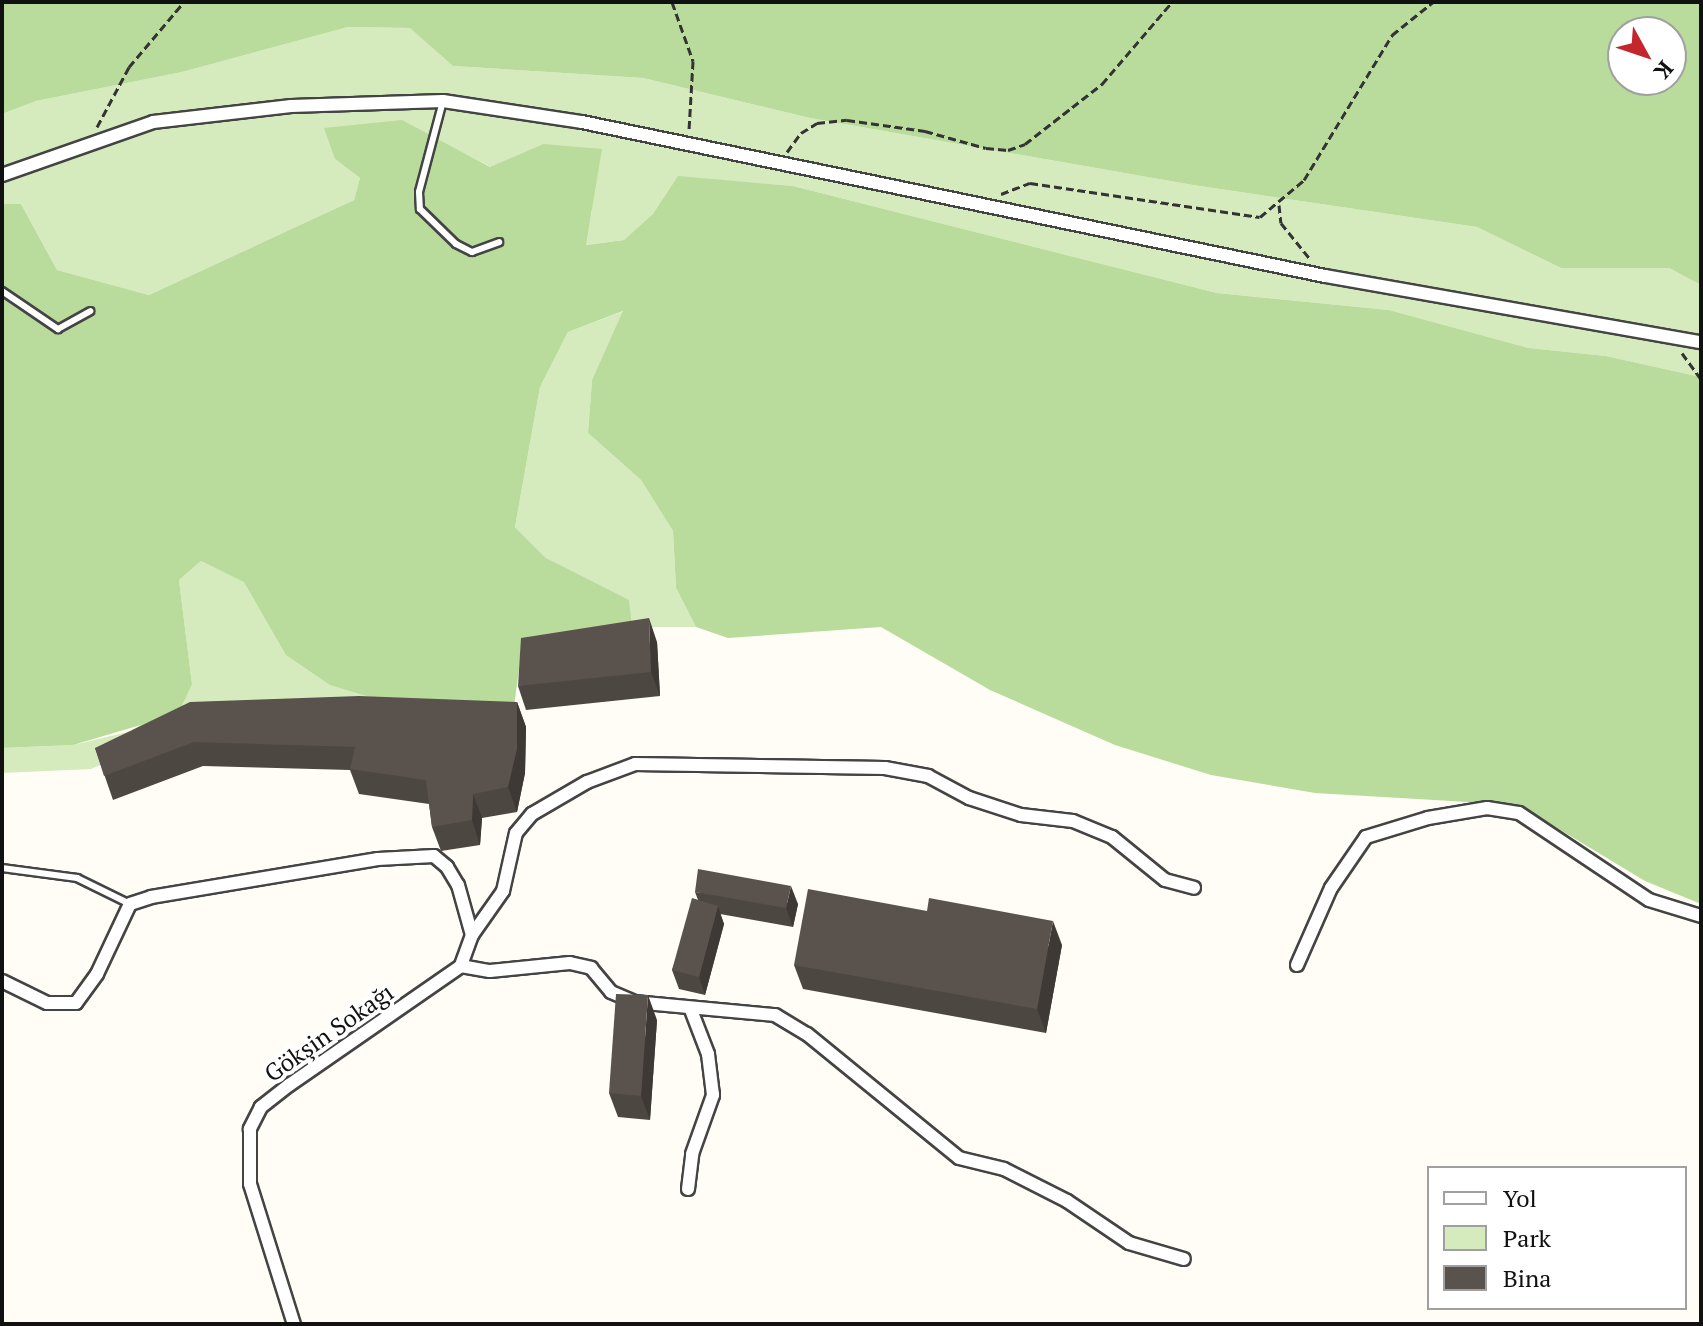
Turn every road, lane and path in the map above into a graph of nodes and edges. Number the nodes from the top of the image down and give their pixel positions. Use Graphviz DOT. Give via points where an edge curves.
graph roads {
  1 [pos="184,2"];
  2 [pos="672,2"];
  3 [pos="1172,2"];
  4 [pos="1433,2"];
  5 [pos="443,101"];
  6 [pos="91,142"];
  7 [pos="687,143"];
  8 [pos="780,161"];
  9 [pos="2,175"];
  10 [pos="981,202"];
  11 [pos="1279,205"];
  12 [pos="499,242"];
  13 [pos="1325,276"];
  14 [pos="2,291"];
  15 [pos="90,311"];
  16 [pos="1670,337"];
  17 [pos="1701,342"];
  18 [pos="1701,379"];
  19 [pos="2,868"];
  20 [pos="1194,888"];
  21 [pos="130,904"];
  22 [pos="1701,916"];
  23 [pos="472,935"];
  24 [pos="1297,965"];
  25 [pos="461,966"];
  26 [pos="2,981"];
  27 [pos="691,1010"];
  28 [pos="688,1189"];
  29 [pos="1184,1259"];
  30 [pos="294,1324"];
  1 -- 6 [label="path" via="129,67"];
  2 -- 7 [label="path" via="693,61"];
  3 -- 8 [label="path" via="1102,84 1025,144 1008,150 986,148 925,131 847,120 817,123 801,133"];
  4 -- 11 [label="path" via="1392,35 1326,151"];
  5 -- 6 [label="street" via="291,106 153,122"];
  5 -- 7 [label="street"];
  5 -- 12 [label="lane" via="419,192 420,209 456,244 472,252"];
  6 -- 9 [label="street"];
  7 -- 8 [label="street"];
  8 -- 10 [label="street"];
  10 -- 11 [label="path" via="1030,183 1260,217"];
  10 -- 13 [label="street"];
  11 -- 13 [label="path" via="1281,223"];
  13 -- 16 [label="street"];
  14 -- 15 [label="lane" via="58,329"];
  16 -- 17 [label="street"];
  16 -- 18 [label="path"];
  19 -- 21 [label="lane" via="77,878"];
  20 -- 23 [label="street" via="1165,880 1112,837 1073,821 1021,815 969,798 928,776 885,768 635,764 587,782 532,814 516,833 503,891"];
  21 -- 23 [label="street" via="424,855 447,867 458,885"];
  21 -- 26 [label="street" via="97,974 76,1003 47,1003"];
  22 -- 24 [label="street" via="1649,900 1519,813 1487,808 1428,818 1366,837 1331,888"];
  23 -- 25 [label="street"];
  25 -- 27 [label="street" via="490,971 570,963 591,968 611,992 634,1002"];
  25 -- 30 [label="street, Gökşin Sokağı" via="289,1085 261,1107 250,1129 250,1184"];
  27 -- 28 [label="street" via="708,1054 713,1095 692,1154"];
  27 -- 29 [label="street" via="775,1015 807,1034 959,1158 1004,1169 1067,1201 1129,1243"];
}
